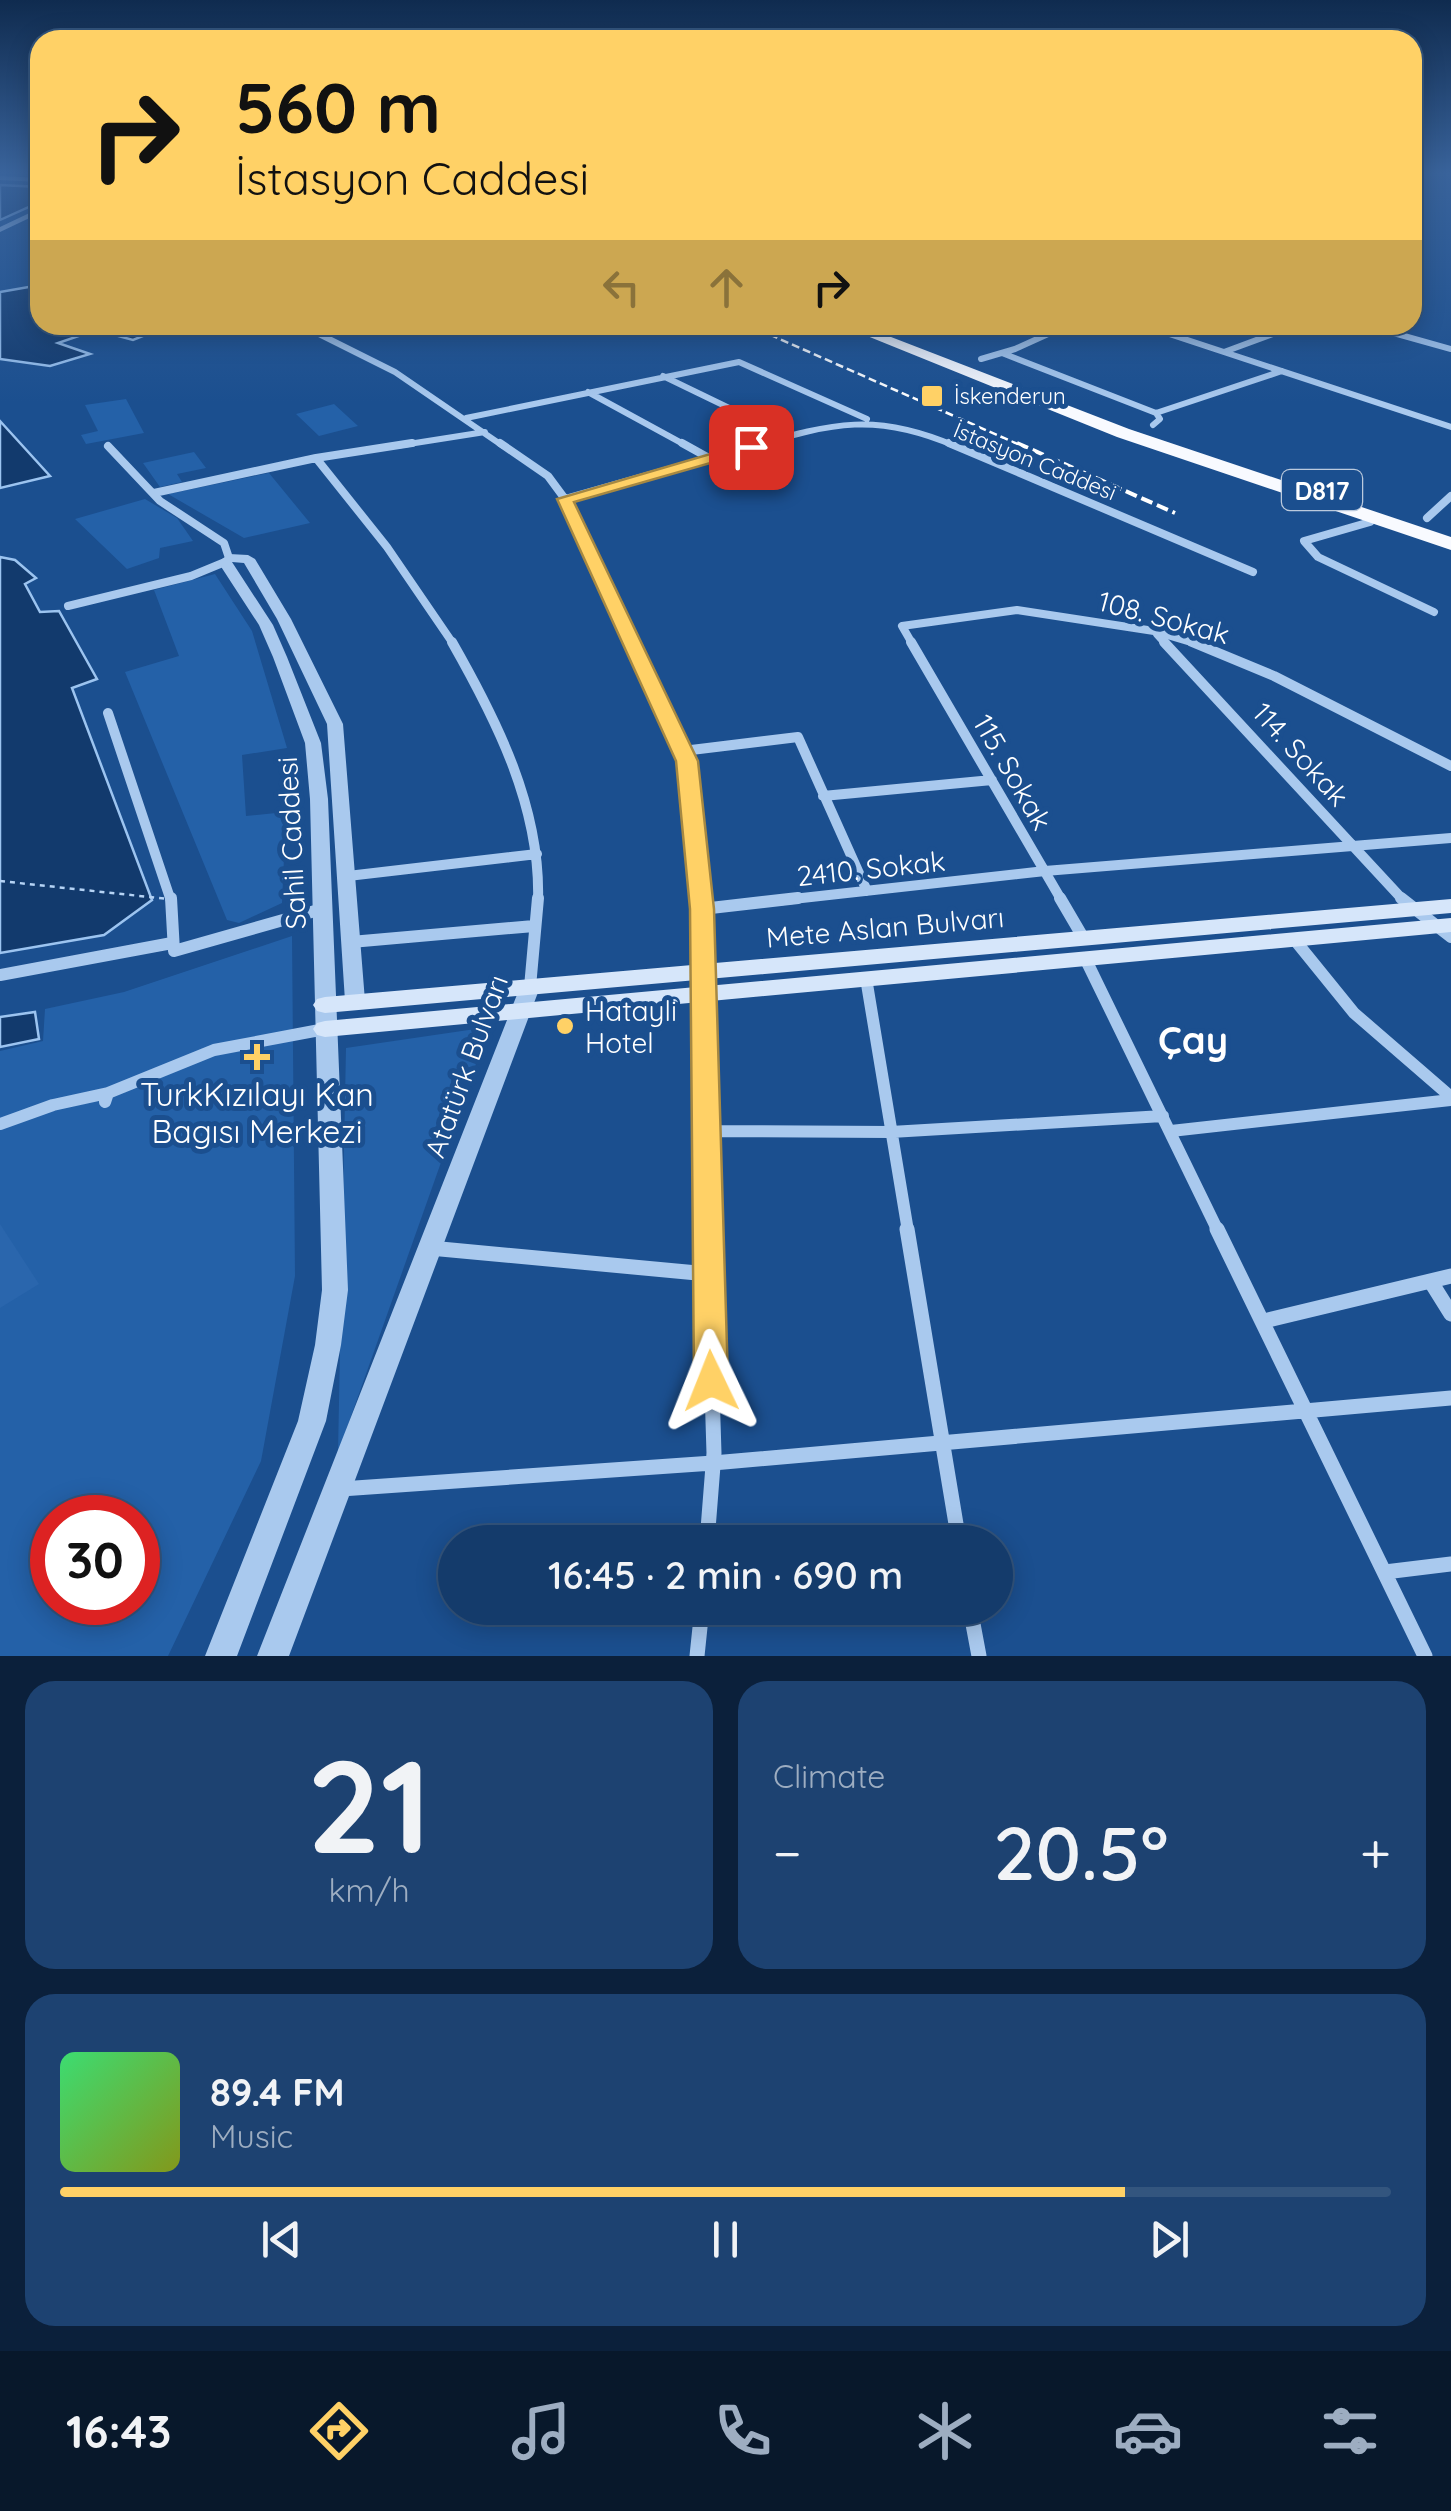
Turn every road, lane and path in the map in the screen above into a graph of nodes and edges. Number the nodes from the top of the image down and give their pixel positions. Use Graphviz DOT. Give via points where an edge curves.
graph roads {
  1 [pos="322,335"];
  2 [pos="872,335"];
  3 [pos="892,335"];
  4 [pos="918,335"];
  5 [pos="1044,335"];
  6 [pos="1172,335"];
  7 [pos="1269,335"];
  8 [pos="1401,335"];
  9 [pos="1451,349"];
  10 [pos="1224,352"];
  11 [pos="1002,353"];
  12 [pos="981,359"];
  13 [pos="1282,371"];
  14 [pos="662,376"];
  15 [pos="587,392"];
  16 [pos="466,418"];
  17 [pos="1155,419"];
  18 [pos="874,422"];
  19 [pos="1451,427"];
  20 [pos="486,432"];
  21 [pos="788,436"];
  22 [pos="108,446"];
  23 [pos="1195,457"];
  24 [pos="316,458"];
  25 [pos="709,459"];
  26 [pos="154,493"];
  27 [pos="1451,496"];
  28 [pos="565,499"];
  29 [pos="1427,518"];
  30 [pos="1370,522"];
  31 [pos="1451,526"];
  32 [pos="1451,535"];
  33 [pos="1451,544"];
  34 [pos="1451,552"];
  35 [pos="227,560"];
  36 [pos="1253,572"];
  37 [pos="68,606"];
  38 [pos="1434,612"];
  39 [pos="902,626"];
  40 [pos="1154,632"];
  41 [pos="108,713"];
  42 [pos="683,752"];
  43 [pos="1451,766"];
  44 [pos="992,780"];
  45 [pos="823,796"];
  46 [pos="1451,838"];
  47 [pos="1355,847"];
  48 [pos="536,854"];
  49 [pos="1045,872"];
  50 [pos="348,876"];
  51 [pos="867,891"];
  52 [pos="1451,906"];
  53 [pos="323,908"];
  54 [pos="702,909"];
  55 [pos="1412,910"];
  56 [pos="534,926"];
  57 [pos="1446,930"];
  58 [pos="1294,940"];
  59 [pos="352,942"];
  60 [pos="172,943"];
  61 [pos="324,945"];
  62 [pos="1085,949"];
  63 [pos="0,974"];
  64 [pos="866,978"];
  65 [pos="702,983"];
  66 [pos="526,1000"];
  67 [pos="355,1001"];
  68 [pos="325,1017"];
  69 [pos="1451,1099"];
  70 [pos="1163,1116"];
  71 [pos="0,1124"];
  72 [pos="704,1131"];
  73 [pos="1171,1131"];
  74 [pos="891,1132"];
  75 [pos="430,1248"];
  76 [pos="708,1274"];
  77 [pos="1451,1276"];
  78 [pos="1431,1282"];
  79 [pos="1451,1314"];
  80 [pos="1264,1320"];
  81 [pos="1451,1398"];
  82 [pos="1308,1411"];
  83 [pos="942,1443"];
  84 [pos="713,1462"];
  85 [pos="338,1489"];
  86 [pos="707,1525"];
  87 [pos="956,1525"];
  88 [pos="1451,1564"];
  89 [pos="1385,1572"];
  90 [pos="700,1625"];
  91 [pos="973,1625"];
  92 [pos="222,1656"];
  93 [pos="274,1656"];
  94 [pos="697,1656"];
  95 [pos="978,1656"];
  96 [pos="1425,1656"];
  1 -- 16 [label="street"];
  2 -- 23 [label="highway, D817"];
  3 -- 32 [label="highway, D817" via="1138,430"];
  4 -- 12 [label="highway"];
  5 -- 11 [label="street"];
  6 -- 10 [label="street"];
  7 -- 10 [label="street"];
  8 -- 9 [label="street"];
  10 -- 13 [label="street"];
  11 -- 12 [label="street"];
  11 -- 17 [label="street"];
  12 -- 17 [label="highway"];
  13 -- 17 [label="street"];
  13 -- 19 [label="street"];
  14 -- 15 [label="street"];
  14 -- 18 [label="street" via="739,362"];
  14 -- 21 [label="street"];
  15 -- 16 [label="street"];
  15 -- 25 [label="street"];
  16 -- 20 [label="street"];
  17 -- 29 [label="highway"];
  18 -- 21 [label="street, İstasyon Caddesi"];
  18 -- 36 [label="street, İstasyon Caddesi" via="946,442"];
  20 -- 24 [label="street"];
  20 -- 28 [label="street" via="548,476"];
  21 -- 25 [label="street, İstasyon Caddesi"];
  22 -- 26 [label="street, Sahil Caddesi"];
  23 -- 30 [label="highway"];
  23 -- 33 [label="highway, D817"];
  24 -- 26 [label="street"];
  24 -- 48 [label="street, Atatürk Bulvarı" via="395,552 476,680 511,760"];
  25 -- 28 [label="street, İstasyon Caddesi"];
  26 -- 35 [label="street, Sahil Caddesi" via="224,543"];
  27 -- 29 [label="street"];
  28 -- 42 [label="street"];
  29 -- 31 [label="highway"];
  30 -- 34 [label="highway"];
  30 -- 38 [label="street" via="1304,541 1318,557"];
  35 -- 37 [label="street" via="191,576"];
  35 -- 50 [label="street, Sahil Caddesi" via="248,559 335,724"];
  35 -- 53 [label="street, Sahil Caddesi" via="266,625 313,744"];
  39 -- 40 [label="street, 108. Sokak" via="1017,610"];
  39 -- 44 [label="street, 115. Sokak"];
  40 -- 43 [label="street, 108. Sokak" via="1210,647"];
  40 -- 47 [label="street, 114. Sokak"];
  41 -- 60 [label="street" via="171,900"];
  42 -- 45 [label="street" via="798,738"];
  42 -- 54 [label="street"];
  44 -- 45 [label="street"];
  44 -- 49 [label="street, 115. Sokak"];
  45 -- 51 [label="street"];
  46 -- 47 [label="street, 2410. Sokak"];
  47 -- 49 [label="street, 2410. Sokak"];
  47 -- 55 [label="street, 114. Sokak"];
  48 -- 50 [label="street"];
  48 -- 56 [label="street, Atatürk Bulvarı"];
  49 -- 51 [label="street, 2410. Sokak"];
  49 -- 62 [label="street, 115. Sokak"];
  50 -- 59 [label="street, Sahil Caddesi"];
  51 -- 54 [label="street, 2410. Sokak"];
  52 -- 55 [label="main road, Mete Aslan Bulvarı"];
  53 -- 60 [label="street" via="174,951"];
  53 -- 61 [label="street, Sahil Caddesi"];
  54 -- 65 [label="street"];
  55 -- 57 [label="street, 114. Sokak"];
  55 -- 62 [label="main road, Mete Aslan Bulvarı"];
  56 -- 59 [label="street"];
  56 -- 66 [label="street, Atatürk Bulvarı"];
  57 -- 58 [label="main road, Mete Aslan Bulvarı"];
  58 -- 62 [label="main road, Mete Aslan Bulvarı"];
  58 -- 69 [label="street" via="1354,1013"];
  59 -- 61 [label="street"];
  59 -- 67 [label="street, Sahil Caddesi"];
  60 -- 63 [label="street"];
  61 -- 68 [label="street, Sahil Caddesi"];
  62 -- 64 [label="main road, Mete Aslan Bulvarı"];
  62 -- 65 [label="main road, Mete Aslan Bulvarı"];
  62 -- 70 [label="street, 115. Sokak"];
  64 -- 65 [label="main road, Mete Aslan Bulvarı"];
  64 -- 74 [label="street"];
  65 -- 66 [label="main road, Mete Aslan Bulvarı"];
  65 -- 72 [label="street"];
  66 -- 67 [label="main road, Mete Aslan Bulvarı"];
  66 -- 68 [label="main road, Mete Aslan Bulvarı"];
  66 -- 75 [label="street, Atatürk Bulvarı"];
  67 -- 68 [label="main road, Mete Aslan Bulvarı"];
  68 -- 71 [label="street" via="142,1075 106,1098 54,1105"];
  68 -- 92 [label="street" via="335,1290 328,1345 312,1421"];
  69 -- 73 [label="street"];
  70 -- 73 [label="street, 115. Sokak"];
  70 -- 74 [label="street"];
  72 -- 74 [label="street"];
  72 -- 76 [label="street"];
  73 -- 80 [label="street, 115. Sokak"];
  74 -- 83 [label="street"];
  75 -- 76 [label="street"];
  75 -- 85 [label="street, Atatürk Bulvarı"];
  76 -- 84 [label="street"];
  77 -- 78 [label="street"];
  78 -- 79 [label="street"];
  78 -- 80 [label="street"];
  80 -- 82 [label="street, 115. Sokak"];
  81 -- 82 [label="street"];
  82 -- 83 [label="street"];
  82 -- 89 [label="street, 115. Sokak"];
  83 -- 84 [label="street"];
  83 -- 87 [label="street"];
  84 -- 85 [label="street"];
  84 -- 86 [label="street"];
  85 -- 93 [label="street, Atatürk Bulvarı"];
  88 -- 89 [label="street"];
  89 -- 96 [label="street, 115. Sokak"];
  90 -- 94 [label="street"];
  91 -- 95 [label="street"];
}
